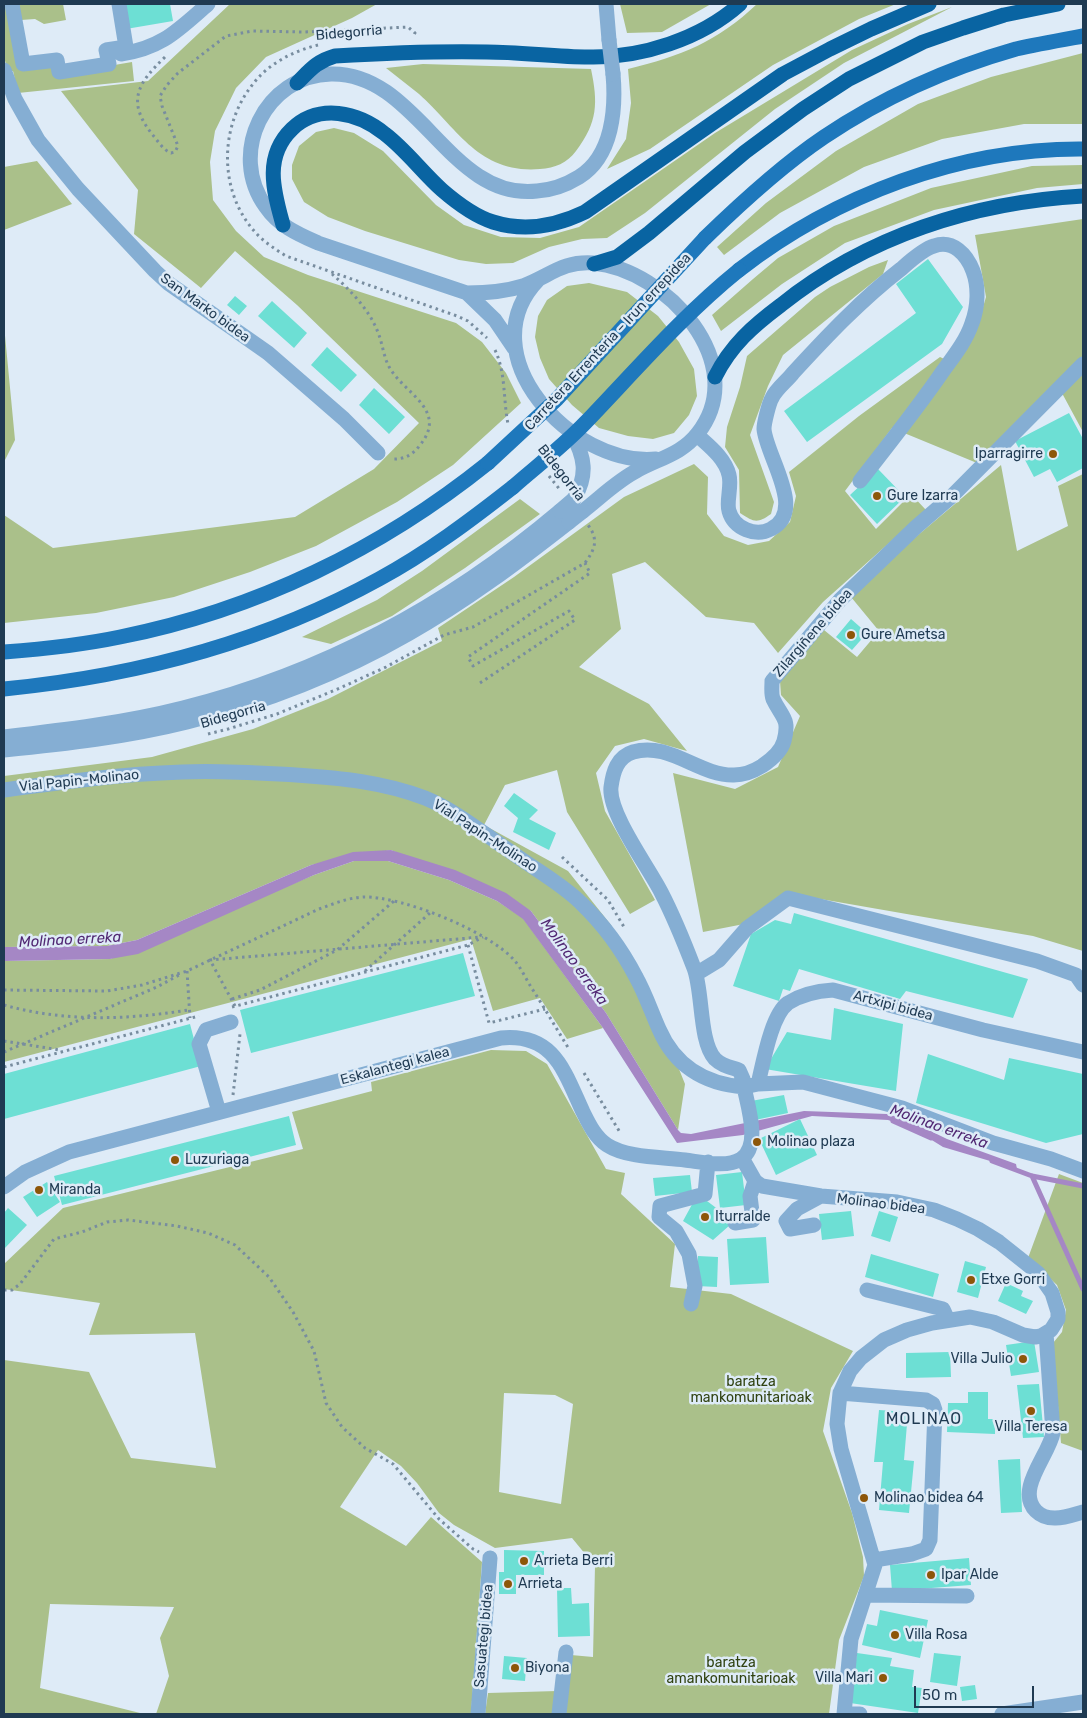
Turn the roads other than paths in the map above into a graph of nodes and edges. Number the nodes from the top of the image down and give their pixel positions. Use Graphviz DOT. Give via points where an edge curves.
graph roads {
  1 [pos="12,4"];
  2 [pos="119,4"];
  3 [pos="208,4"];
  4 [pos="606,4"];
  5 [pos="740,4"];
  6 [pos="929,4"];
  7 [pos="1058,4"];
  8 [pos="1083,36"];
  9 [pos="121,54"];
  10 [pos="4,70"];
  11 [pos="297,83"];
  12 [pos="1083,149"];
  13 [pos="1083,196"];
  14 [pos="283,226"];
  15 [pos="594,264"];
  16 [pos="540,279"];
  17 [pos="467,293"];
  18 [pos="516,351"];
  19 [pos="1083,364"];
  20 [pos="715,377"];
  21 [pos="571,433"];
  22 [pos="697,435"];
  23 [pos="378,453"];
  24 [pos="672,455"];
  25 [pos="860,481"];
  26 [pos="576,506"];
  27 [pos="564,517"];
  28 [pos="4,652"];
  29 [pos="4,689"];
  30 [pos="4,737"];
  31 [pos="4,750"];
  32 [pos="4,790"];
  33 [pos="696,974"];
  34 [pos="1083,985"];
  35 [pos="228,1015"];
  36 [pos="1083,1052"];
  37 [pos="751,1085"];
  38 [pos="220,1112"];
  39 [pos="742,1158"];
  40 [pos="708,1162"];
  41 [pos="1083,1171"];
  42 [pos="755,1181"];
  43 [pos="4,1187"];
  44 [pos="821,1196"];
  45 [pos="735,1223"];
  46 [pos="814,1225"];
  47 [pos="867,1290"];
  48 [pos="691,1304"];
  49 [pos="948,1320"];
  50 [pos="1046,1333"];
  51 [pos="840,1393"];
  52 [pos="1083,1512"];
  53 [pos="490,1558"];
  54 [pos="874,1560"];
  55 [pos="865,1594"];
  56 [pos="967,1596"];
  57 [pos="566,1652"];
  58 [pos="1083,1702"];
  59 [pos="478,1714"];
  60 [pos="559,1714"];
  61 [pos="844,1714"];
  62 [pos="860,1714"];
  63 [pos="1002,1714"];
  1 -- 2 [label="street" via="23,64 57,60 59,72 109,64 106,50 126,46"];
  3 -- 9 [label="street" via="161,42 140,51"];
  4 -- 11 [label="street, bridge" via="615,95 610,131 601,152 583,174 551,190 508,190 491,183 474,172 396,99 366,80 348,74 330,74 312,76"];
  5 -- 11 [label="highway" via="710,26 637,52 589,57 416,51 335,56 313,66"];
  6 -- 14 [label="highway" via="871,28 784,74 585,212 539,227 493,222 465,209 375,127 335,112 314,116 287,134 273,162 272,183"];
  7 -- 15 [label="highway" via="1004,15 923,42 849,79 745,152 617,257"];
  8 -- 28 [label="main road, Carretera Errenteria – Irun errepidea, bridge" via="981,60 916,86 823,138 769,179 705,238 557,399 488,463 438,502 360,550 320,571 202,617 119,638"];
  10 -- 23 [label="street, San Marko bidea" via="14,99 38,140 78,189 155,271 268,353"];
  11 -- 14 [label="street" via="275,98 265,110 257,124 250,152 250,168 257,194"];
  12 -- 29 [label="main road, bridge" via="1006,155 904,180 856,199 779,241 739,270 684,318 583,425 514,487 414,559 338,601 220,648 171,662 79,680"];
  13 -- 20 [label="highway" via="1046,198 976,210 926,224 850,258 800,289 754,326 724,360"];
  14 -- 17 [label="street" via="318,243"];
  15 -- 16 [label="street" via="565,266"];
  15 -- 20 [label="street" via="612,266 643,279 680,308 704,343"];
  16 -- 17 [label="street" via="504,291"];
  16 -- 18 [label="street" via="520,304 514,336"];
  17 -- 18 [label="street" via="495,320"];
  18 -- 21 [label="street" via="533,392"];
  19 -- 33 [label="street, Zilargiñene bidea" via="952,496 840,600 772,681 772,698 787,721 784,743 772,760 752,772 734,775 659,751 641,750 624,755 614,770 610,790 616,810 660,889"];
  20 -- 22 [label="street" via="714,403"];
  21 -- 24 [label="street" via="618,456 646,460"];
  21 -- 26 [label="street" via="580,449 584,471"];
  22 -- 24 [label="street"];
  22 -- 25 [label="street" via="722,460 730,476 728,511 735,522 746,531 760,533 779,524 785,514 786,499 766,443 764,426 772,398 824,339 874,290 934,246 950,245 961,252 976,277 977,305 972,323 932,388"];
  24 -- 26 [label="street" via="637,470"];
  26 -- 27 [label="street, bridge"];
  27 -- 30 [label="street" via="423,609 350,649 287,676 183,709 130,720"];
  27 -- 31 [label="street" via="492,581 407,635 291,689 186,722 123,735"];
  32 -- 37 [label="street, Vial Papin-Molinao" via="109,776 250,772 353,779 398,788 428,799 558,885 599,921 627,961 672,1051 686,1066 701,1077 727,1086"];
  33 -- 34 [label="street" via="719,960 747,928 788,898 1037,961 1076,976"];
  33 -- 37 [label="street, Zilargiñene bidea" via="707,1046 714,1058 739,1070"];
  35 -- 38 [label="street" via="206,1030 199,1044"];
  36 -- 37 [label="street, Artxipi bidea" via="983,1030 833,990 813,992 787,1004 775,1021"];
  37 -- 39 [label="street, Artxipi bidea" via="749,1117 752,1146"];
  37 -- 41 [label="street" via="804,1082 902,1108 993,1143"];
  38 -- 40 [label="street, Eskalantegi kalea" via="501,1038 523,1038 543,1046 559,1062 589,1124 600,1139 615,1149 633,1154"];
  38 -- 43 [label="street, Eskalantegi kalea" via="69,1152 25,1172"];
  39 -- 40 [label="street, Eskalantegi kalea" via="733,1163"];
  39 -- 42 [label="street"];
  40 -- 48 [label="street" via="705,1194 660,1206 659,1217 676,1232 689,1254 695,1286"];
  42 -- 44 [label="street, Molinao bidea" via="766,1187"];
  42 -- 45 [label="street" via="750,1196 753,1220"];
  44 -- 46 [label="street" via="797,1209 786,1221 790,1230"];
  44 -- 50 [label="street, Molinao bidea" via="897,1202 934,1210 978,1229 1019,1256 1046,1282 1058,1312 1055,1325"];
  47 -- 49 [label="street" via="943,1309"];
  49 -- 50 [label="street" via="970,1317 1029,1336"];
  49 -- 51 [label="street" via="884,1340 861,1358"];
  50 -- 52 [label="street" via="1053,1433 1030,1485 1030,1500 1037,1512 1049,1518"];
  51 -- 54 [label="street" via="836,1424 841,1449"];
  51 -- 54 [label="street" via="926,1400 933,1404 935,1410 930,1540 926,1549 912,1554"];
  53 -- 59 [label="street, Sasuategi bidea"];
  54 -- 55 [label="street"];
  55 -- 56 [label="street"];
  55 -- 61 [label="street" via="851,1638"];
  57 -- 60 [label="street"];
  58 -- 63 [label="street"];
  61 -- 62 [label="street"];
}
